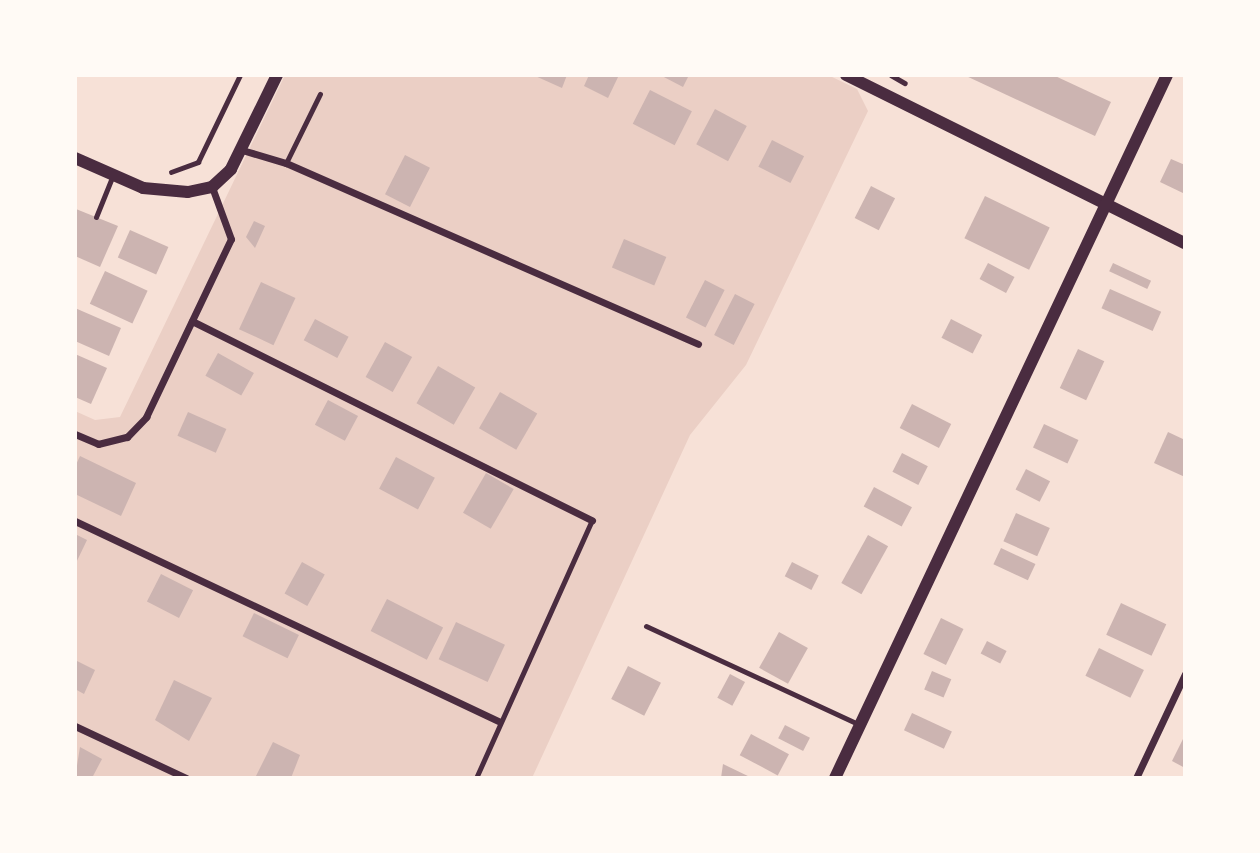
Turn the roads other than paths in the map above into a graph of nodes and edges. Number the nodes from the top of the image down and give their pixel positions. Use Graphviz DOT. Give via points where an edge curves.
graph roads {
  1 [pos="277,75"];
  2 [pos="1167,75"];
  3 [pos="854,77"];
  4 [pos="320,94"];
  5 [pos="242,150"];
  6 [pos="75,158"];
  7 [pos="286,163"];
  8 [pos="113,175"];
  9 [pos="212,187"];
  10 [pos="1106,204"];
  11 [pos="96,217"];
  12 [pos="1185,243"];
  13 [pos="192,321"];
  14 [pos="698,344"];
  15 [pos="75,433"];
  16 [pos="592,520"];
  17 [pos="75,521"];
  18 [pos="646,625"];
  19 [pos="1185,674"];
  20 [pos="499,721"];
  21 [pos="860,725"];
  22 [pos="75,726"];
  23 [pos="186,778"];
  24 [pos="476,778"];
  25 [pos="835,778"];
  26 [pos="1136,778"];
  1 -- 5 [label="street"];
  2 -- 10 [label="street"];
  3 -- 10 [label="street"];
  4 -- 7 [label="lane"];
  5 -- 7 [label="street"];
  5 -- 9 [label="street" via="232,169"];
  6 -- 8 [label="street"];
  7 -- 14 [label="street"];
  8 -- 9 [label="street" via="143,188 188,192"];
  8 -- 11 [label="lane"];
  9 -- 13 [label="street" via="231,239"];
  10 -- 12 [label="street"];
  10 -- 21 [label="street"];
  13 -- 15 [label="street" via="146,417 127,437 98,444"];
  13 -- 16 [label="street"];
  16 -- 20 [label="lane"];
  17 -- 20 [label="street"];
  18 -- 21 [label="lane"];
  19 -- 26 [label="street"];
  20 -- 24 [label="lane"];
  21 -- 25 [label="street"];
  22 -- 23 [label="street"];
}
